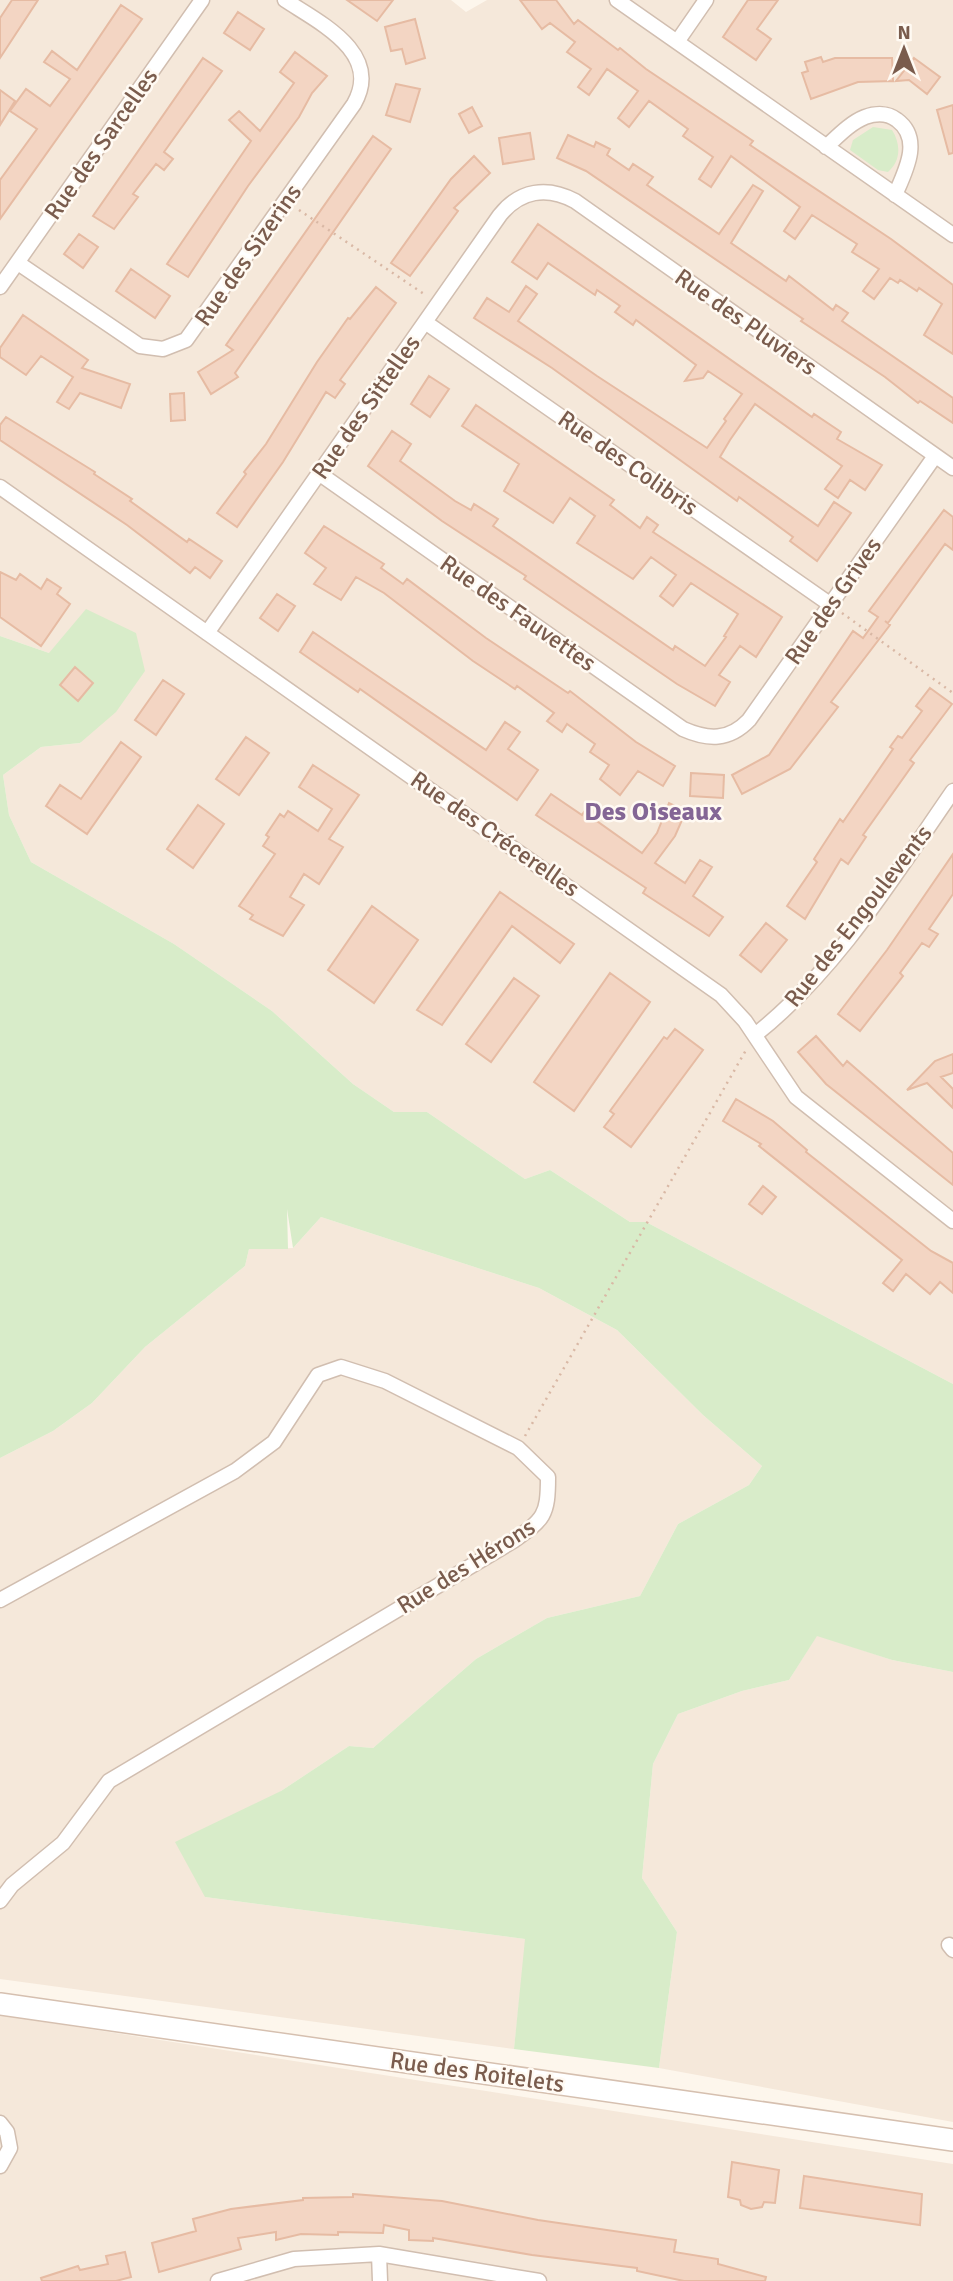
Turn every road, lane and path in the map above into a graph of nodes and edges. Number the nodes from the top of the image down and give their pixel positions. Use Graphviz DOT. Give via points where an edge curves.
graph roads {
  1 [pos="202,0"];
  2 [pos="285,0"];
  3 [pos="617,0"];
  4 [pos="706,0"];
  5 [pos="677,42"];
  6 [pos="826,146"];
  7 [pos="534,192"];
  8 [pos="895,195"];
  9 [pos="286,201"];
  10 [pos="953,235"];
  11 [pos="18,263"];
  12 [pos="0,288"];
  13 [pos="439,304"];
  14 [pos="425,322"];
  15 [pos="935,456"];
  16 [pos="953,468"];
  17 [pos="320,474"];
  18 [pos="0,487"];
  19 [pos="831,605"];
  20 [pos="207,633"];
  21 [pos="953,693"];
  22 [pos="722,737"];
  23 [pos="953,791"];
  24 [pos="755,1035"];
  25 [pos="953,1221"];
  26 [pos="518,1448"];
  27 [pos="0,1600"];
  28 [pos="0,1901"];
  29 [pos="0,2004"];
  30 [pos="0,2123"];
  31 [pos="953,2140"];
  32 [pos="0,2166"];
  33 [pos="379,2254"];
  34 [pos="218,2281"];
  35 [pos="380,2281"];
  36 [pos="539,2281"];
  1 -- 11 [label="street, Rue des Sarcelles"];
  2 -- 9 [label="street, Rue des Sizerins" via="349,45 361,73 354,104"];
  3 -- 5 [label="street"];
  4 -- 5 [label="street"];
  5 -- 6 [label="street"];
  6 -- 8 [label="street"];
  6 -- 8 [label="street" via="868,116 894,117 907,131 910,148"];
  7 -- 13 [label="street, Rue des Sittelles" via="508,205"];
  7 -- 15 [label="street, Rue des Pluviers" via="551,192 576,201"];
  8 -- 10 [label="street"];
  9 -- 11 [label="street, Rue des Sizerins" via="192,334 172,348 134,343"];
  9 -- 13 [label="path"];
  11 -- 12 [label="street, Rue des Sarcelles"];
  13 -- 14 [label="street, Rue des Sittelles"];
  14 -- 17 [label="street, Rue des Sittelles"];
  14 -- 19 [label="street, Rue des Colibris"];
  15 -- 16 [label="street, Rue des Pluviers"];
  15 -- 19 [label="street, Rue des Grives"];
  17 -- 20 [label="street, Rue des Sittelles"];
  17 -- 22 [label="street, Rue des Fauvettes" via="683,729 702,737"];
  18 -- 20 [label="street, Rue des Crécerelles"];
  19 -- 21 [label="path"];
  19 -- 22 [label="street, Rue des Grives" via="749,720"];
  20 -- 24 [label="street, Rue des Crécerelles" via="706,984 734,1007"];
  23 -- 24 [label="street, Rue des Engoulevents" via="845,940 797,998"];
  24 -- 25 [label="street, Rue des Crécerelles" via="784,1081 812,1112"];
  24 -- 26 [label="path"];
  26 -- 27 [label="street, Rue des Hérons" via="385,1381 341,1367 318,1376 274,1442 235,1471"];
  26 -- 28 [label="street, Rue des Hérons" via="548,1477 542,1520 109,1781 63,1843 12,1885"];
  29 -- 31 [label="street, Rue des Roitelets"];
  30 -- 32 [label="street" via="8,2132 10,2148"];
  33 -- 34 [label="street" via="294,2259"];
  33 -- 35 [label="street"];
  33 -- 36 [label="street"];
}
